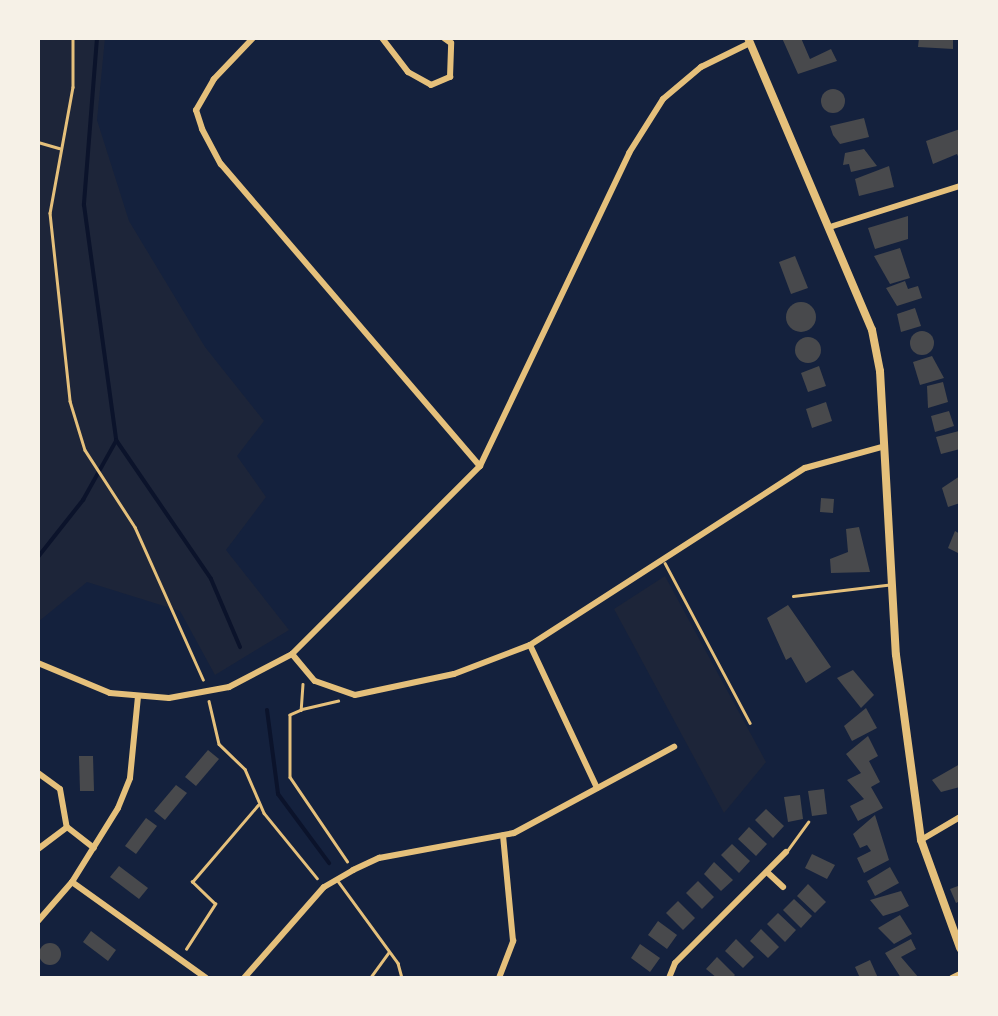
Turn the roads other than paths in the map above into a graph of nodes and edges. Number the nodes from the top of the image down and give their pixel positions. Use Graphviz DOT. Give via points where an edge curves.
graph roads {
  1 [pos="253,38"];
  2 [pos="382,38"];
  3 [pos="444,38"];
  4 [pos="749,40"];
  5 [pos="960,186"];
  6 [pos="833,226"];
  7 [pos="882,447"];
  8 [pos="480,466"];
  9 [pos="664,562"];
  10 [pos="893,584"];
  11 [pos="793,596"];
  12 [pos="530,645"];
  13 [pos="292,654"];
  14 [pos="38,663"];
  15 [pos="138,697"];
  16 [pos="750,723"];
  17 [pos="674,746"];
  18 [pos="38,773"];
  19 [pos="597,788"];
  20 [pos="960,817"];
  21 [pos="808,822"];
  22 [pos="68,827"];
  23 [pos="503,835"];
  24 [pos="921,840"];
  25 [pos="94,848"];
  26 [pos="38,850"];
  27 [pos="786,852"];
  28 [pos="767,872"];
  29 [pos="337,880"];
  30 [pos="72,882"];
  31 [pos="783,887"];
  32 [pos="38,922"];
  33 [pos="960,948"];
  34 [pos="388,952"];
  35 [pos="960,974"];
  36 [pos="206,978"];
  37 [pos="244,978"];
  38 [pos="370,978"];
  39 [pos="402,978"];
  40 [pos="499,978"];
  41 [pos="669,978"];
  42 [pos="952,978"];
  1 -- 8 [label="street" via="214,78 196,110 221,164"];
  2 -- 3 [label="street" via="408,72 431,85 450,77 452,43"];
  4 -- 6 [label="street"];
  4 -- 8 [label="street" via="663,99 629,153"];
  5 -- 6 [label="street"];
  6 -- 7 [label="street" via="872,330"];
  7 -- 9 [label="street" via="806,468"];
  7 -- 10 [label="street"];
  8 -- 13 [label="street"];
  9 -- 12 [label="street"];
  9 -- 16 [label="lane"];
  10 -- 11 [label="lane"];
  10 -- 24 [label="street"];
  12 -- 13 [label="street" via="454,674 355,695 310,675"];
  12 -- 19 [label="street"];
  13 -- 15 [label="street" via="207,694"];
  14 -- 15 [label="street" via="64,679"];
  15 -- 25 [label="street" via="130,778"];
  17 -- 19 [label="street"];
  18 -- 22 [label="street" via="60,789"];
  19 -- 23 [label="street"];
  20 -- 24 [label="street"];
  21 -- 27 [label="lane"];
  22 -- 25 [label="street"];
  22 -- 26 [label="street"];
  23 -- 29 [label="street" via="379,858"];
  23 -- 40 [label="street" via="513,941"];
  24 -- 33 [label="street"];
  25 -- 30 [label="street"];
  27 -- 28 [label="street"];
  28 -- 31 [label="street"];
  28 -- 41 [label="street" via="674,963"];
  29 -- 34 [label="lane"];
  29 -- 37 [label="street"];
  30 -- 32 [label="street"];
  30 -- 36 [label="street"];
  34 -- 38 [label="lane"];
  34 -- 39 [label="lane"];
  35 -- 42 [label="street"];
}
